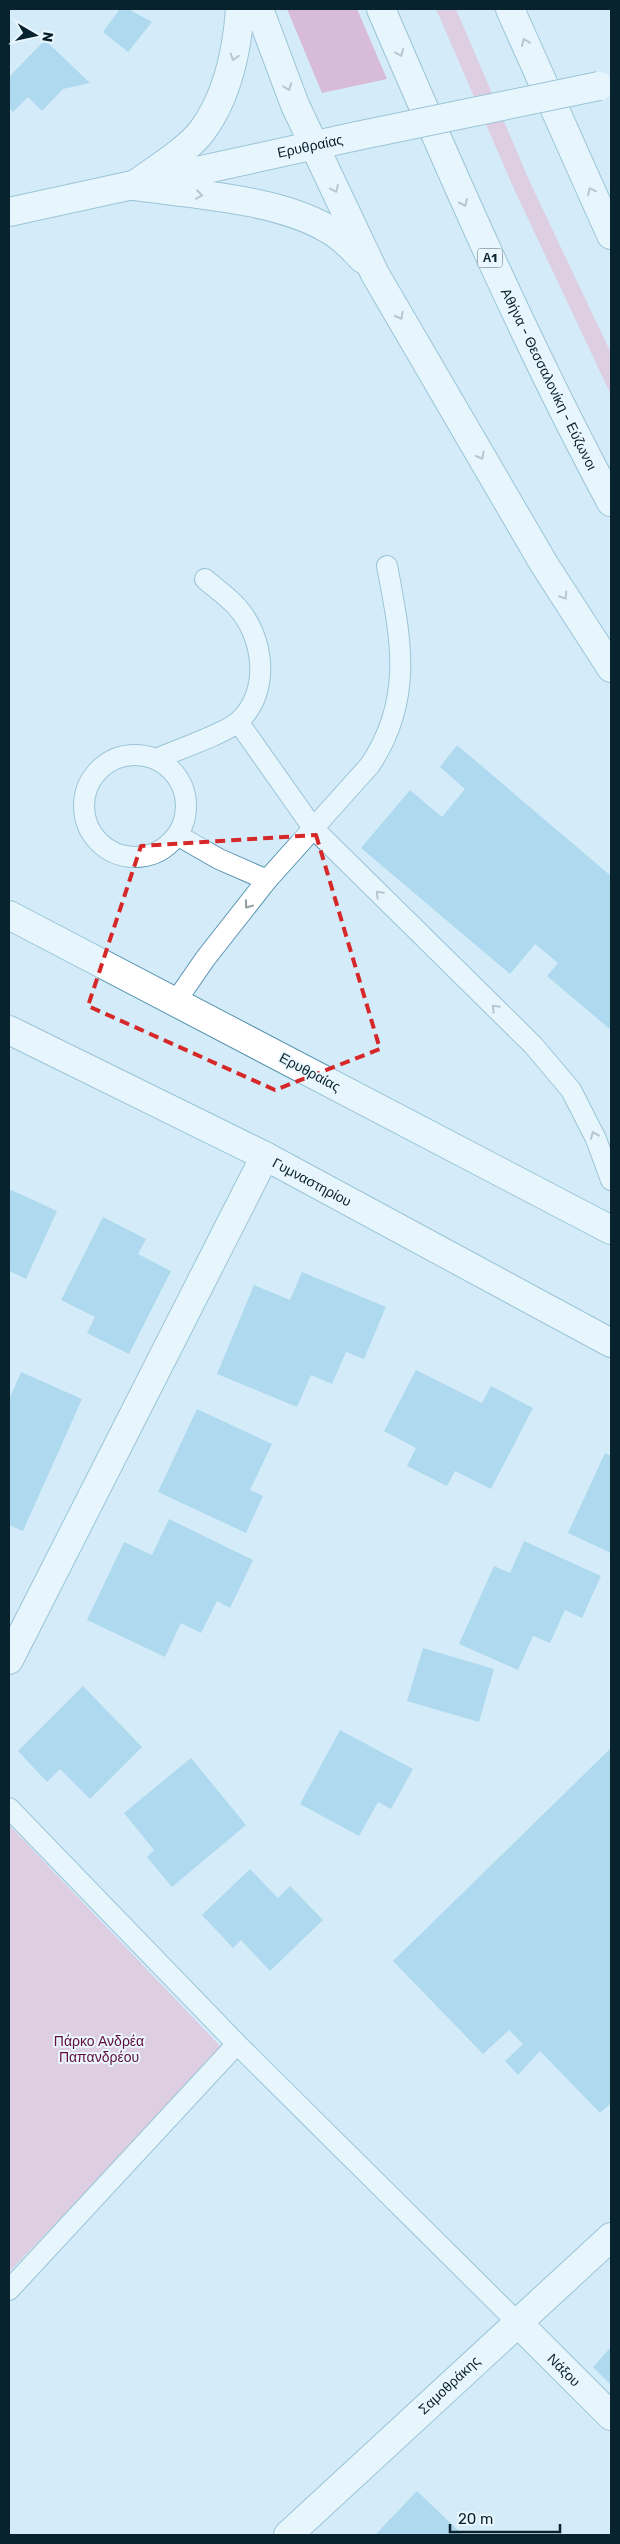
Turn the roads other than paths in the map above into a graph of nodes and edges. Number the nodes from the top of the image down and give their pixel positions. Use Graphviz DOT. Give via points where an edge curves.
graph roads {
  1 [pos="240,9"];
  2 [pos="260,9"];
  3 [pos="380,9"];
  4 [pos="510,9"];
  5 [pos="605,85"];
  6 [pos="314,145"];
  7 [pos="133,186"];
  8 [pos="9,212"];
  9 [pos="611,235"];
  10 [pos="375,274"];
  11 [pos="611,502"];
  12 [pos="388,566"];
  13 [pos="205,579"];
  14 [pos="611,668"];
  15 [pos="238,722"];
  16 [pos="156,759"];
  17 [pos="313,828"];
  18 [pos="178,835"];
  19 [pos="267,880"];
  20 [pos="9,915"];
  21 [pos="176,1001"];
  22 [pos="9,1030"];
  23 [pos="265,1156"];
  24 [pos="611,1180"];
  25 [pos="611,1230"];
  26 [pos="611,1343"];
  27 [pos="9,1660"];
  28 [pos="9,1808"];
  29 [pos="237,2044"];
  30 [pos="611,2236"];
  31 [pos="9,2290"];
  32 [pos="518,2323"];
  33 [pos="611,2416"];
  34 [pos="288,2535"];
  1 -- 7 [label="main road, one-way" via="237,44 225,89 202,132"];
  2 -- 6 [label="main road, one-way" via="295,105"];
  3 -- 11 [label="main road, Αθήνα - Θεσσαλονίκη - Εύζωνοι / Α1, one-way" via="467,210 562,410"];
  9 -- 4 [label="main road, one-way"];
  5 -- 6 [label="main road, Ερυθραίας, bridge"];
  6 -- 7 [label="main road, Ερυθραίας"];
  6 -- 10 [label="main road, one-way"];
  7 -- 8 [label="main road, Ερυθραίας"];
  7 -- 10 [label="main road, one-way" via="240,201 303,217 328,229 348,244"];
  10 -- 14 [label="main road, one-way" via="544,564"];
  12 -- 17 [label="lane" via="400,638 402,676 390,729 370,765"];
  13 -- 15 [label="lane" via="237,607 257,644 262,667 258,686 252,706"];
  15 -- 16 [label="lane"];
  15 -- 17 [label="lane"];
  16 -- 18 [label="lane" via="172,771 184,790 185,817"];
  16 -- 18 [label="lane" via="124,756 102,767 87,787 86,819 96,839 112,852 122,855 137,857 158,852"];
  17 -- 19 [label="lane"];
  24 -- 17 [label="lane, one-way" via="590,1125 571,1090 533,1045"];
  18 -- 19 [label="lane" via="219,860"];
  19 -- 21 [label="lane, one-way"];
  20 -- 21 [label="main road, Ερυθραίας"];
  21 -- 25 [label="main road, Ερυθραίας"];
  22 -- 23 [label="main road, Γυμναστηρίου"];
  23 -- 26 [label="main road, Γυμναστηρίου"];
  23 -- 27 [label="main road"];
  28 -- 29 [label="lane"];
  29 -- 31 [label="lane"];
  29 -- 32 [label="lane"];
  30 -- 32 [label="main road, Σαμοθράκης"];
  32 -- 33 [label="main road, Νάξου"];
  32 -- 34 [label="main road, Σαμοθράκης"];
}
